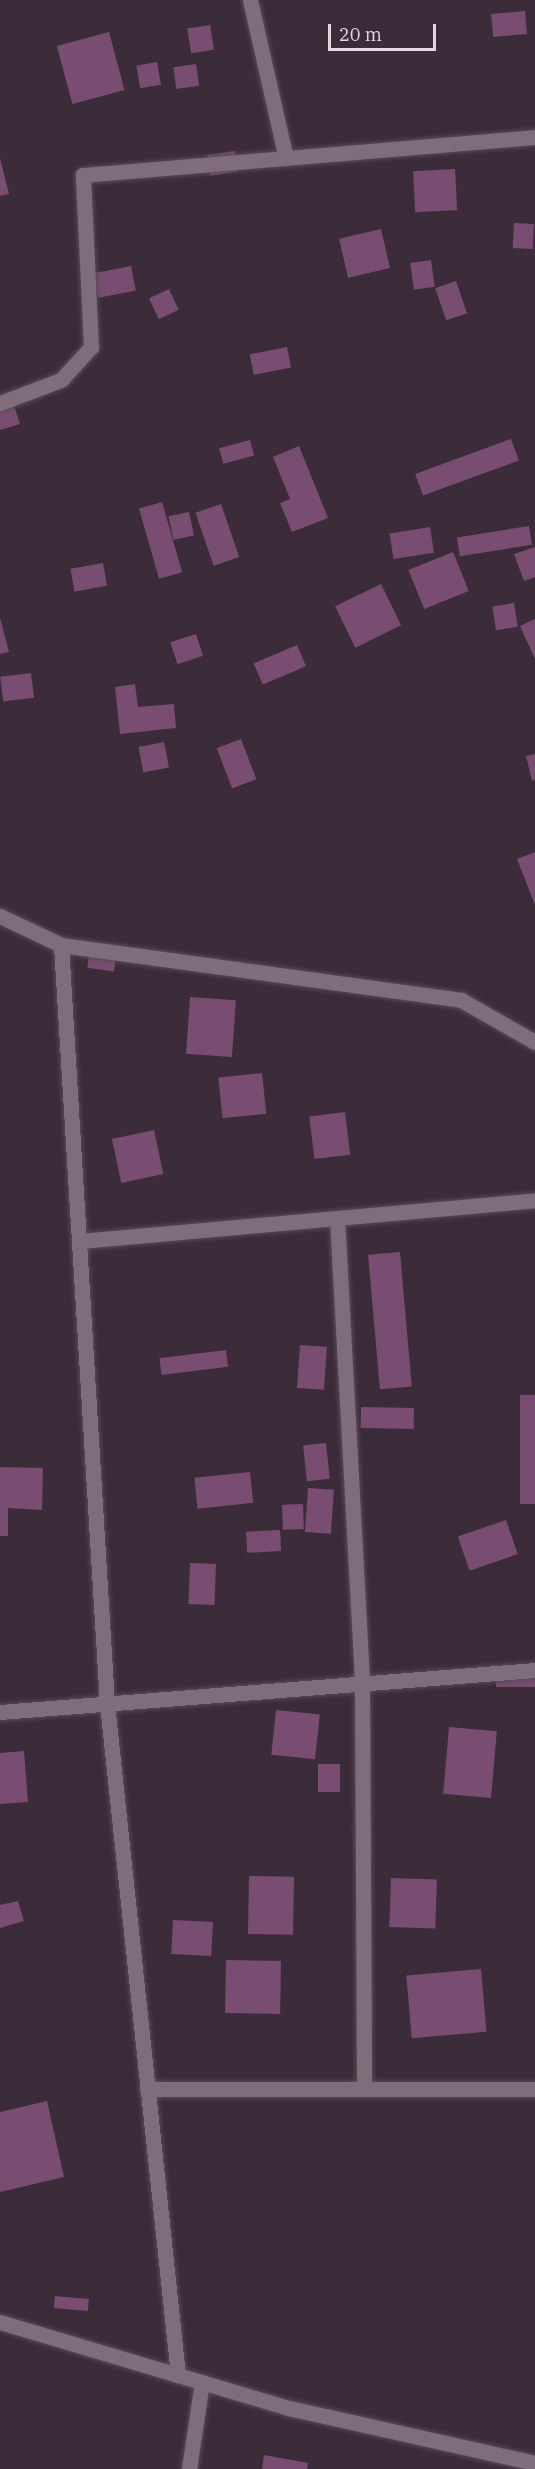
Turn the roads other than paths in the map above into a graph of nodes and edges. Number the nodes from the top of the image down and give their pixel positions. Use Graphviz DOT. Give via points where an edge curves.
graph roads {
  1 [pos="250,0"];
  2 [pos="535,137"];
  3 [pos="286,158"];
  4 [pos="0,403"];
  5 [pos="0,916"];
  6 [pos="61,945"];
  7 [pos="535,1042"];
  8 [pos="535,1200"];
  9 [pos="337,1218"];
  10 [pos="79,1241"];
  11 [pos="535,1670"];
  12 [pos="363,1684"];
  13 [pos="107,1704"];
  14 [pos="0,1712"];
  15 [pos="147,2089"];
  16 [pos="364,2089"];
  17 [pos="535,2089"];
  18 [pos="0,2322"];
  19 [pos="177,2375"];
  20 [pos="202,2382"];
  21 [pos="535,2463"];
  22 [pos="189,2469"];
  1 -- 3 [label="street"];
  2 -- 3 [label="street"];
  3 -- 4 [label="street" via="83,175 91,347 61,380"];
  5 -- 6 [label="street"];
  6 -- 7 [label="street" via="461,1000"];
  6 -- 10 [label="street"];
  8 -- 9 [label="street"];
  9 -- 10 [label="street"];
  9 -- 12 [label="street"];
  10 -- 13 [label="street"];
  11 -- 12 [label="street"];
  12 -- 13 [label="street"];
  12 -- 16 [label="street"];
  13 -- 14 [label="street"];
  13 -- 15 [label="street"];
  15 -- 16 [label="street"];
  15 -- 19 [label="street"];
  16 -- 17 [label="street"];
  18 -- 19 [label="street"];
  19 -- 20 [label="street"];
  20 -- 21 [label="street" via="289,2408"];
  20 -- 22 [label="street"];
}
